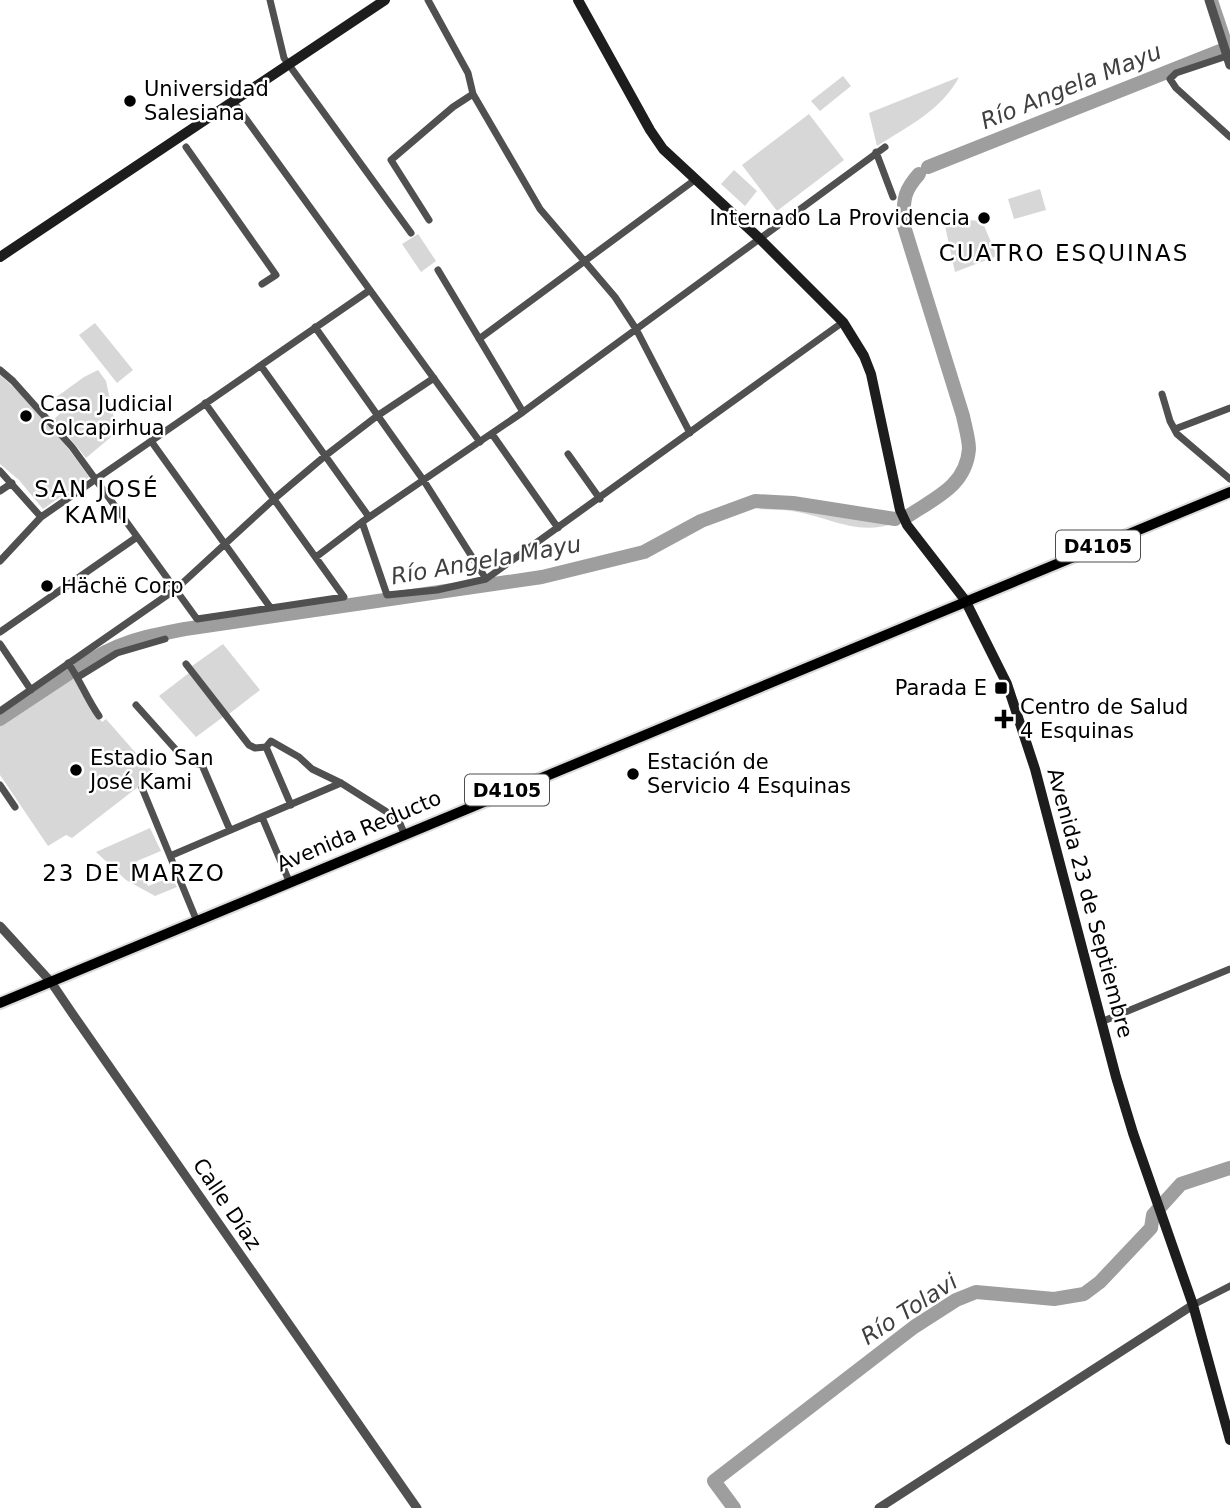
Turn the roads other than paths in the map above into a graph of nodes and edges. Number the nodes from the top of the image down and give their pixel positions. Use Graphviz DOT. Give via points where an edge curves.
graph roads {
  1 [pos="270,0"];
  2 [pos="385,0"];
  3 [pos="428,0"];
  4 [pos="578,0"];
  5 [pos="1209,0"];
  6 [pos="1229,61"];
  7 [pos="289,64"];
  8 [pos="473,94"];
  9 [pos="233,101"];
  10 [pos="1230,137"];
  11 [pos="186,147"];
  12 [pos="885,147"];
  13 [pos="876,152"];
  14 [pos="696,179"];
  15 [pos="893,197"];
  16 [pos="429,220"];
  17 [pos="411,233"];
  18 [pos="759,238"];
  19 [pos="0,257"];
  20 [pos="584,261"];
  21 [pos="438,270"];
  22 [pos="262,284"];
  23 [pos="370,290"];
  24 [pos="843,321"];
  25 [pos="315,327"];
  26 [pos="636,329"];
  27 [pos="480,340"];
  28 [pos="261,366"];
  29 [pos="0,370"];
  30 [pos="434,378"];
  31 [pos="1162,394"];
  32 [pos="205,403"];
  33 [pos="1230,408"];
  34 [pos="523,412"];
  35 [pos="377,416"];
  36 [pos="1174,429"];
  37 [pos="691,433"];
  38 [pos="492,434"];
  39 [pos="151,441"];
  40 [pos="480,442"];
  41 [pos="568,454"];
  42 [pos="325,456"];
  43 [pos="0,471"];
  44 [pos="1230,479"];
  45 [pos="97,480"];
  46 [pos="424,481"];
  47 [pos="12,483"];
  48 [pos="0,491"];
  49 [pos="1230,492"];
  50 [pos="274,499"];
  51 [pos="600,499"];
  52 [pos="41,517"];
  53 [pos="366,519"];
  54 [pos="558,528"];
  55 [pos="137,537"];
  56 [pos="226,545"];
  57 [pos="316,557"];
  58 [pos="0,561"];
  59 [pos="486,579"];
  60 [pos="176,589"];
  61 [pos="965,600"];
  62 [pos="270,607"];
  63 [pos="0,632"];
  64 [pos="165,639"];
  65 [pos="0,644"];
  66 [pos="68,663"];
  67 [pos="186,664"];
  68 [pos="78,677"];
  69 [pos="31,690"];
  70 [pos="135,705"];
  71 [pos="0,711"];
  72 [pos="99,716"];
  73 [pos="266,747"];
  74 [pos="341,783"];
  75 [pos="0,785"];
  76 [pos="142,788"];
  77 [pos="290,805"];
  78 [pos="15,807"];
  79 [pos="262,817"];
  80 [pos="230,830"];
  81 [pos="404,833"];
  82 [pos="170,856"];
  83 [pos="289,881"];
  84 [pos="196,919"];
  85 [pos="0,926"];
  86 [pos="1230,969"];
  87 [pos="51,982"];
  88 [pos="0,1003"];
  89 [pos="1101,1022"];
  90 [pos="1230,1286"];
  91 [pos="1193,1305"];
  92 [pos="1230,1440"];
  93 [pos="416,1508"];
  94 [pos="878,1508"];
  1 -- 7 [label="street"];
  2 -- 7 [label="main road"];
  3 -- 8 [label="street" via="468,73"];
  4 -- 14 [label="main road, Avenida 23 de Septiembre" via="650,130 663,149"];
  5 -- 6 [label="street"];
  6 -- 10 [label="street" via="1176,73 1170,79"];
  7 -- 9 [label="main road"];
  7 -- 17 [label="street"];
  8 -- 16 [label="street" via="391,160"];
  8 -- 20 [label="street" via="540,209"];
  9 -- 19 [label="main road"];
  9 -- 23 [label="street"];
  11 -- 22 [label="street" via="276,275"];
  12 -- 13 [label="street"];
  13 -- 15 [label="street"];
  13 -- 18 [label="street"];
  14 -- 18 [label="main road, Avenida 23 de Septiembre"];
  14 -- 20 [label="street"];
  18 -- 24 [label="main road, Avenida 23 de Septiembre"];
  18 -- 26 [label="street"];
  20 -- 26 [label="street"];
  20 -- 27 [label="street"];
  21 -- 27 [label="street"];
  23 -- 25 [label="street"];
  23 -- 30 [label="street"];
  24 -- 37 [label="street"];
  24 -- 61 [label="main road, Avenida 23 de Septiembre" via="870,374 900,510"];
  25 -- 28 [label="street"];
  25 -- 35 [label="street"];
  26 -- 34 [label="street"];
  26 -- 37 [label="street"];
  27 -- 34 [label="street"];
  28 -- 32 [label="street"];
  28 -- 42 [label="street"];
  29 -- 45 [label="street"];
  30 -- 35 [label="street"];
  30 -- 40 [label="street"];
  31 -- 36 [label="street"];
  32 -- 39 [label="street"];
  32 -- 50 [label="street"];
  33 -- 36 [label="street"];
  34 -- 38 [label="street"];
  35 -- 42 [label="street"];
  35 -- 46 [label="street"];
  36 -- 44 [label="street"];
  37 -- 51 [label="street"];
  38 -- 40 [label="street"];
  38 -- 54 [label="street"];
  39 -- 45 [label="street"];
  39 -- 56 [label="street"];
  40 -- 46 [label="street"];
  41 -- 51 [label="street"];
  42 -- 50 [label="street"];
  42 -- 53 [label="street"];
  43 -- 47 [label="street"];
  45 -- 52 [label="street"];
  45 -- 55 [label="street"];
  46 -- 53 [label="street"];
  46 -- 59 [label="street"];
  47 -- 48 [label="street"];
  47 -- 52 [label="street"];
  49 -- 61 [label="main road, D4105"];
  50 -- 56 [label="street"];
  50 -- 57 [label="street"];
  51 -- 54 [label="street"];
  52 -- 58 [label="street"];
  53 -- 57 [label="street"];
  53 -- 59 [label="street" via="387,595"];
  54 -- 59 [label="street"];
  55 -- 60 [label="street"];
  55 -- 63 [label="street"];
  56 -- 60 [label="street"];
  56 -- 62 [label="street"];
  57 -- 62 [label="street" via="344,597"];
  60 -- 62 [label="street" via="197,619"];
  60 -- 66 [label="street"];
  61 -- 81 [label="main road, Avenida Reducto / D4105"];
  61 -- 89 [label="main road, Avenida 23 de Septiembre" via="1007,684 1031,758"];
  64 -- 68 [label="street" via="117,653"];
  65 -- 69 [label="street"];
  66 -- 68 [label="street"];
  66 -- 69 [label="street"];
  67 -- 73 [label="street" via="249,745"];
  68 -- 72 [label="street"];
  69 -- 71 [label="street"];
  70 -- 80 [label="street" via="186,761 202,765"];
  73 -- 74 [label="street" via="271,741"];
  73 -- 77 [label="street"];
  74 -- 77 [label="street"];
  74 -- 81 [label="street" via="398,819"];
  75 -- 78 [label="street"];
  76 -- 82 [label="street"];
  77 -- 79 [label="street"];
  79 -- 80 [label="street"];
  79 -- 83 [label="street"];
  80 -- 82 [label="street"];
  81 -- 83 [label="main road, Avenida Reducto / D4105"];
  82 -- 84 [label="street"];
  83 -- 84 [label="main road, Avenida Reducto / D4105"];
  84 -- 87 [label="main road, Avenida Reducto / D4105"];
  85 -- 87 [label="street, Calle Díaz"];
  86 -- 89 [label="street"];
  87 -- 88 [label="main road, Avenida Reducto / D4105"];
  87 -- 93 [label="street, Calle Díaz"];
  89 -- 91 [label="main road, Avenida 23 de Septiembre" via="1133,1133"];
  90 -- 91 [label="street"];
  91 -- 92 [label="main road, Avenida 23 de Septiembre"];
  91 -- 94 [label="street"];
}
